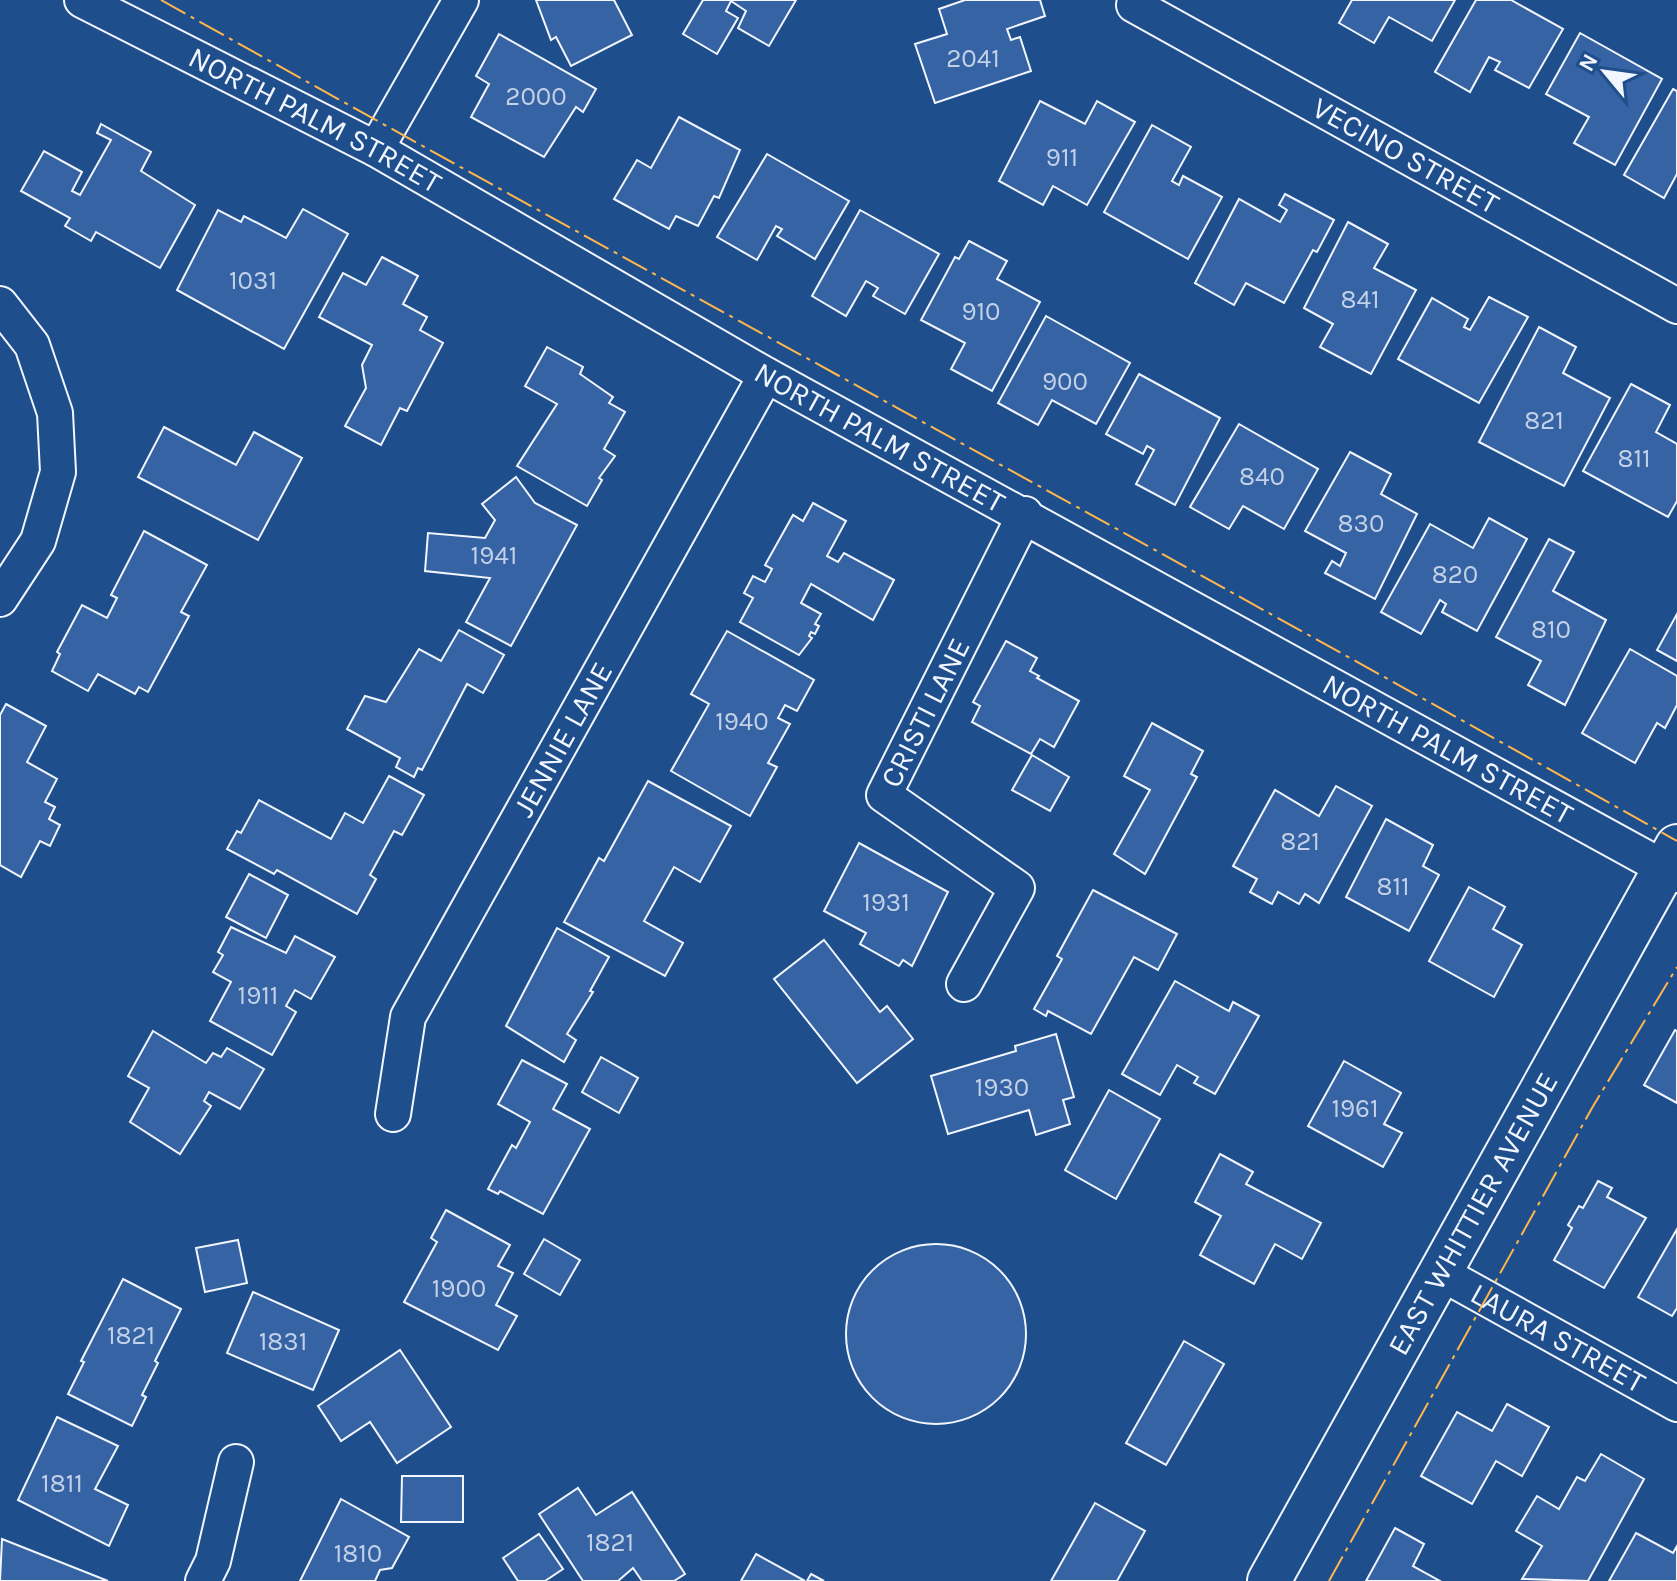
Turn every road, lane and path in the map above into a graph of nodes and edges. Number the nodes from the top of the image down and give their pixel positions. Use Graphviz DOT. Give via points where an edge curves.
graph roads {
  1 [pos="82,0"];
  2 [pos="461,0"];
  3 [pos="1135,2"];
  4 [pos="376,149"];
  5 [pos="0,304"];
  6 [pos="1677,306"];
  7 [pos="766,375"];
  8 [pos="1025,514"];
  9 [pos="0,599"];
  10 [pos="1673,863"];
  11 [pos="964,984"];
  12 [pos="393,1114"];
  13 [pos="1439,1272"];
  14 [pos="1677,1404"];
  15 [pos="236,1462"];
  16 [pos="203,1581"];
  17 [pos="1269,1581"];
  1 -- 4 [label="street, NORTH PALM STREET"];
  2 -- 4 [label="street"];
  3 -- 6 [label="street, VECINO STREET"];
  4 -- 7 [label="street, NORTH PALM STREET"];
  5 -- 9 [label="street" via="37,358 55,413 58,472 38,541"];
  7 -- 8 [label="street, NORTH PALM STREET"];
  7 -- 12 [label="street, JENNIE LANE" via="408,1017"];
  8 -- 10 [label="street, NORTH PALM STREET"];
  8 -- 11 [label="street, CRISTI LANE" via="884,795 1017,888"];
  10 -- 13 [label="street, EAST WHITTIER AVENUE"];
  13 -- 14 [label="street, LAURA STREET"];
  13 -- 17 [label="street, EAST WHITTIER AVENUE"];
  15 -- 16 [label="street" via="213,1561"];
}
